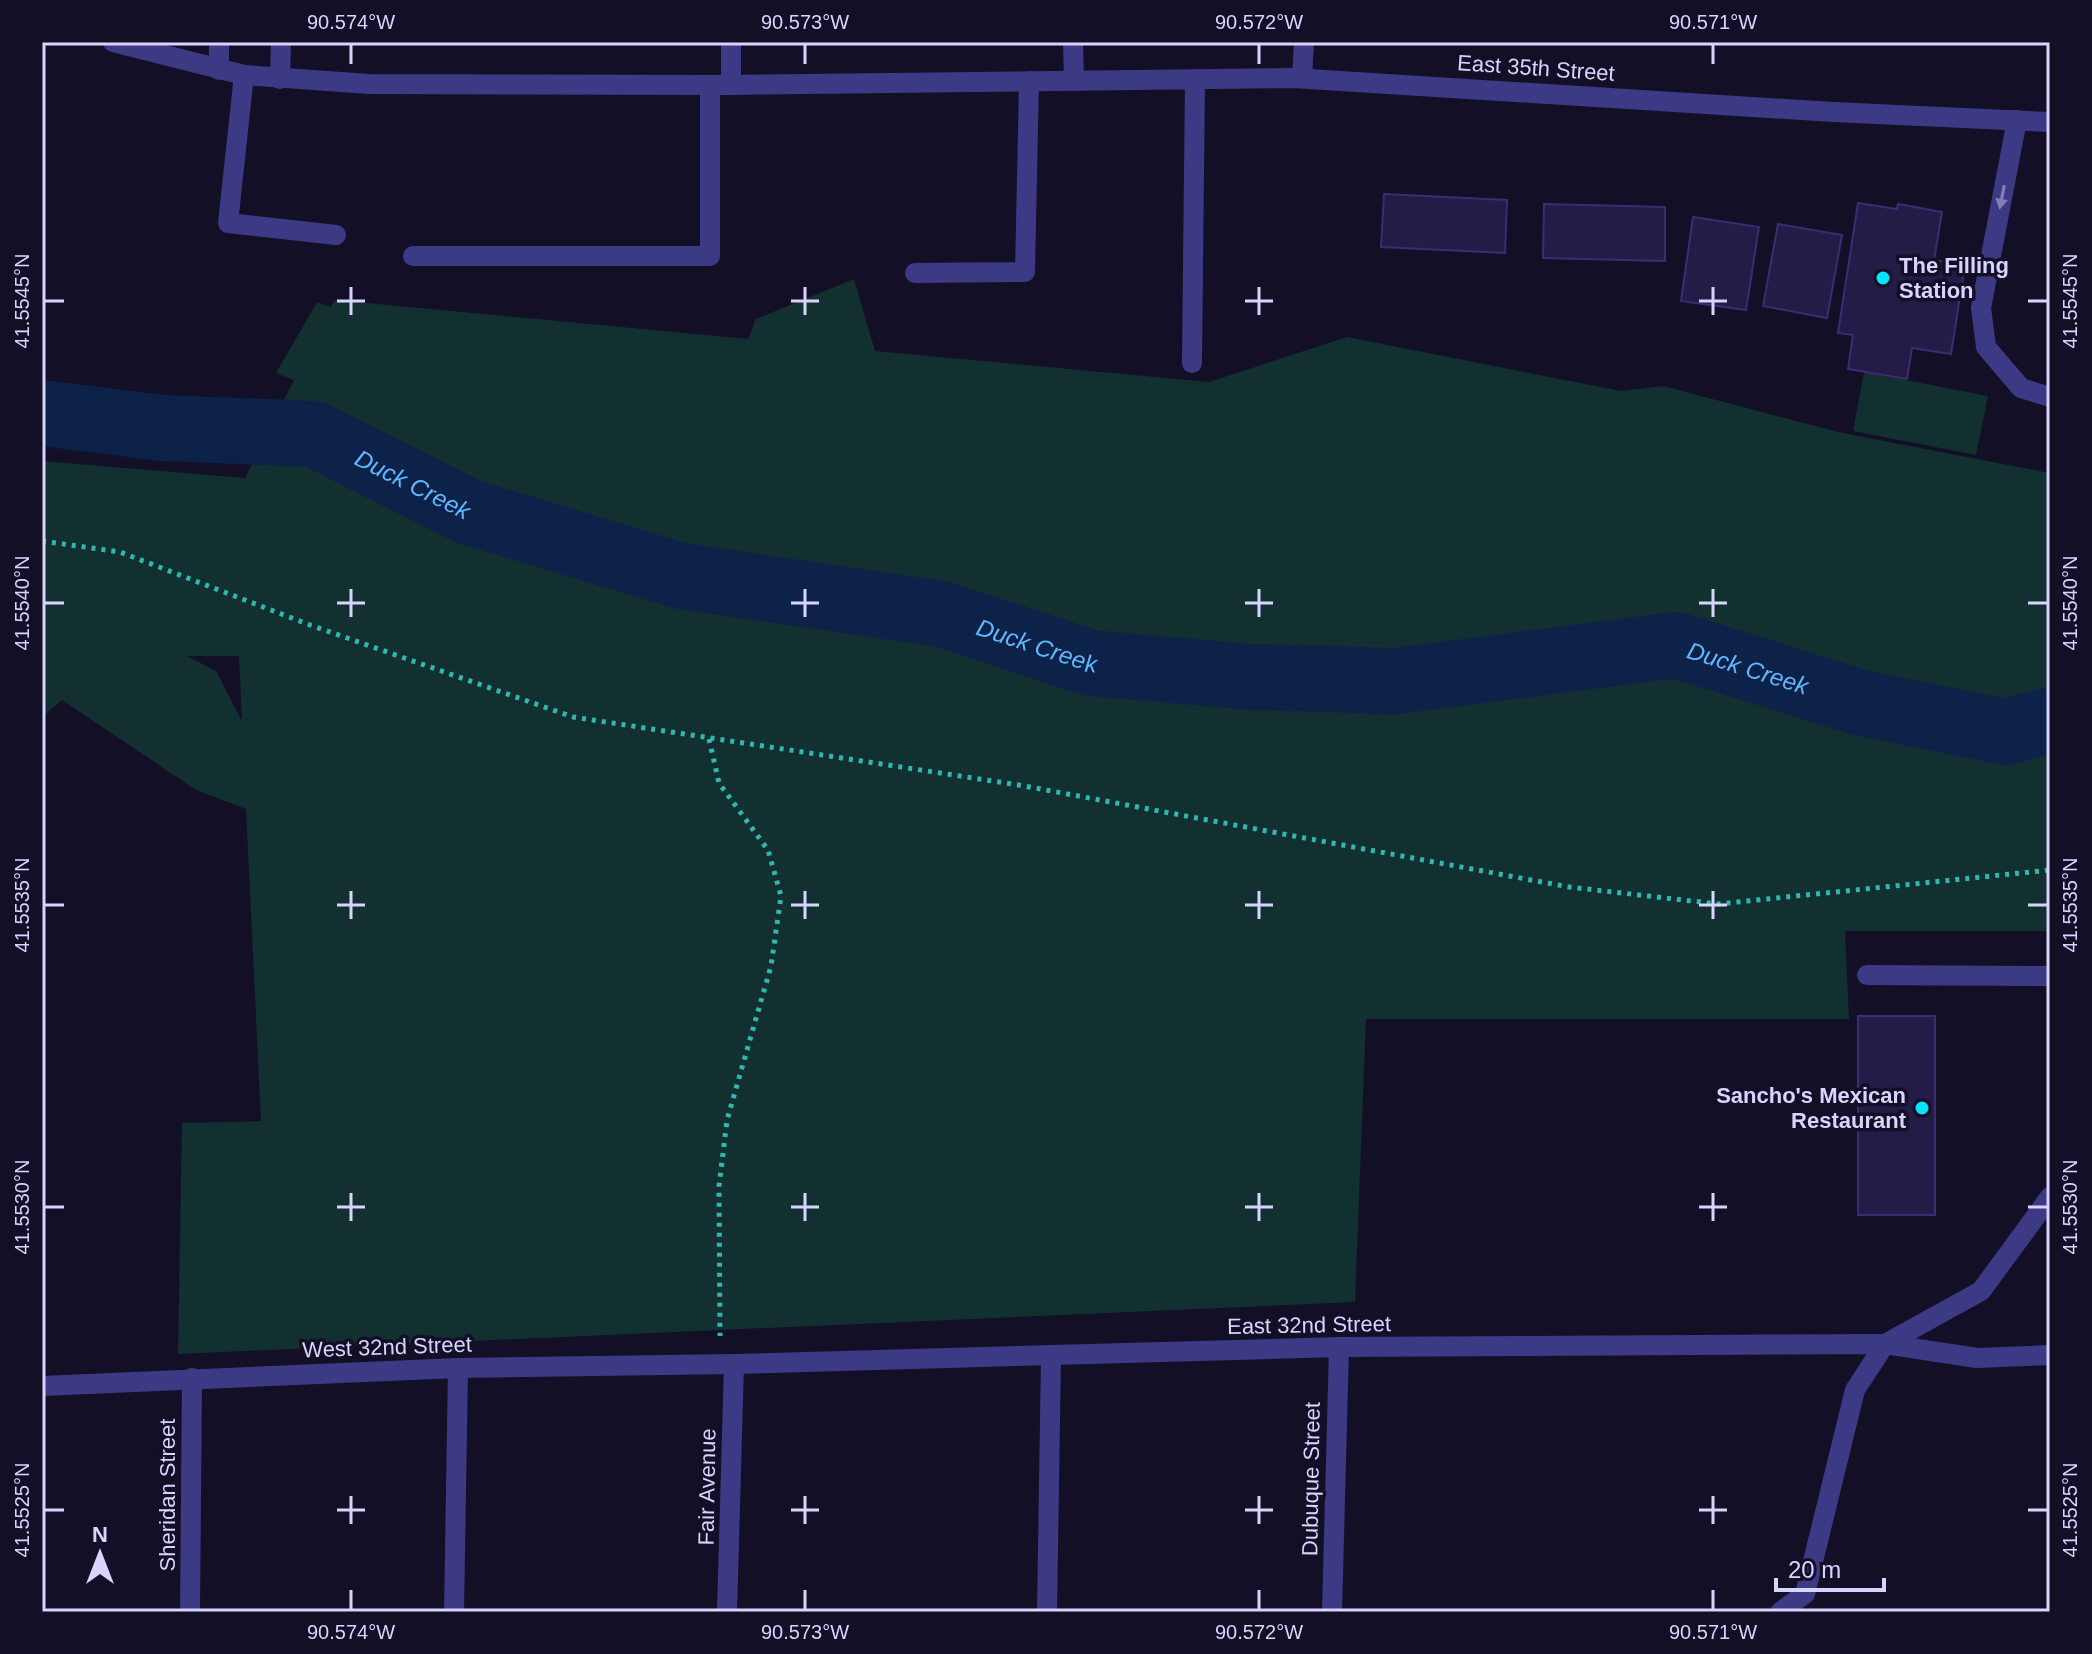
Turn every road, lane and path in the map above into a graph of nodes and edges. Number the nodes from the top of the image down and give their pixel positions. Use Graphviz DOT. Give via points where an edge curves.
graph roads {
  1 [pos="113,42"];
  2 [pos="219,42"];
  3 [pos="281,42"];
  4 [pos="731,42"];
  5 [pos="1073,42"];
  6 [pos="1304,42"];
  7 [pos="219,70"];
  8 [pos="244,75"];
  9 [pos="1302,78"];
  10 [pos="280,79"];
  11 [pos="1195,79"];
  12 [pos="1029,81"];
  13 [pos="1074,81"];
  14 [pos="720,85"];
  15 [pos="2017,120"];
  16 [pos="2050,122"];
  17 [pos="336,235"];
  18 [pos="413,256"];
  19 [pos="915,273"];
  20 [pos="1192,363"];
  21 [pos="2050,397"];
  22 [pos="42,541"];
  23 [pos="709,739"];
  24 [pos="2050,870"];
  25 [pos="1867,975"];
  26 [pos="2050,976"];
  27 [pos="2050,1197"];
  28 [pos="1885,1344"];
  29 [pos="1339,1347"];
  30 [pos="2050,1355"];
  31 [pos="1051,1356"];
  32 [pos="727,1364"];
  33 [pos="458,1368"];
  34 [pos="192,1378"];
  35 [pos="42,1386"];
  36 [pos="190,1612"];
  37 [pos="454,1612"];
  38 [pos="727,1612"];
  39 [pos="1047,1612"];
  40 [pos="1332,1612"];
  41 [pos="1780,1612"];
  1 -- 7 [label="street, East 35th Street"];
  2 -- 7 [label="street"];
  3 -- 10 [label="street"];
  4 -- 14 [label="street"];
  5 -- 13 [label="street"];
  6 -- 9 [label="street"];
  7 -- 8 [label="street, East 35th Street"];
  8 -- 10 [label="street, East 35th Street"];
  8 -- 17 [label="street" via="228,223"];
  9 -- 11 [label="street, East 35th Street"];
  9 -- 15 [label="street, East 35th Street"];
  10 -- 14 [label="street, East 35th Street"];
  11 -- 13 [label="street, East 35th Street"];
  11 -- 20 [label="street"];
  12 -- 13 [label="street, East 35th Street"];
  12 -- 14 [label="street, East 35th Street"];
  12 -- 19 [label="street" via="1025,272"];
  14 -- 18 [label="street" via="710,256"];
  15 -- 16 [label="street, East 35th Street"];
  15 -- 21 [label="street, one-way" via="1981,308 1986,347 2021,388"];
  22 -- 23 [label="path" via="120,552 573,717"];
  23 -- 24 [label="path" via="1019,785 1569,887 1718,904"];
  23 -- 32 [label="path" via="719,783 768,850 781,896 771,966 727,1120 719,1186"];
  25 -- 26 [label="street"];
  27 -- 28 [label="street" via="1981,1291"];
  28 -- 29 [label="street, East 32nd Street"];
  28 -- 30 [label="street, East 32nd Street" via="1977,1358"];
  28 -- 41 [label="street" via="1855,1390 1805,1594"];
  29 -- 31 [label="street, East 32nd Street"];
  29 -- 40 [label="street, Dubuque Street"];
  31 -- 32 [label="street, East 32nd Street"];
  31 -- 39 [label="street"];
  32 -- 33 [label="street, West 32nd Street"];
  32 -- 38 [label="street, Fair Avenue"];
  33 -- 34 [label="street, West 32nd Street"];
  33 -- 37 [label="street"];
  34 -- 35 [label="street, West 32nd Street"];
  34 -- 36 [label="street, Sheridan Street"];
}
